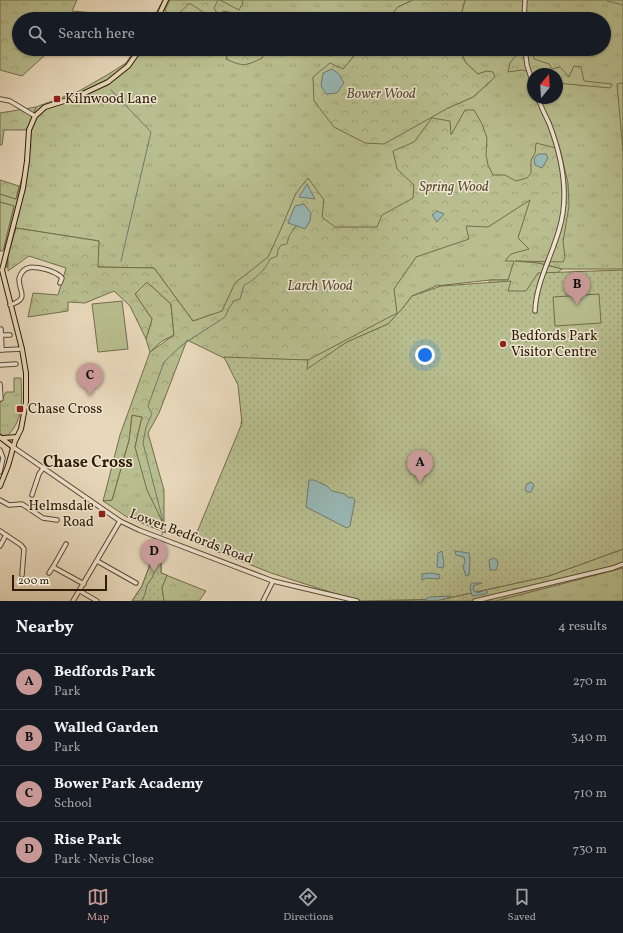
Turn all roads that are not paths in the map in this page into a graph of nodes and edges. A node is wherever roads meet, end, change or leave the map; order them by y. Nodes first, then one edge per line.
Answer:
1 (166, 0) edge
2 (525, 0) edge
3 (160, 12) edge
4 (524, 12) edge
5 (135, 56) edge
6 (526, 56) edge
7 (528, 68) edge
8 (0, 100) edge
9 (540, 104) edge
10 (35, 116) junction
11 (60, 283) dead end
12 (10, 305) junction
13 (535, 311) dead end
14 (1, 329) dead end
15 (10, 334) dead end
16 (2, 335) junction
17 (22, 349) junction
18 (1, 350) edge
19 (16, 364) dead end
20 (0, 365) edge
21 (0, 384) edge
22 (1, 399) edge
23 (1, 437) edge
24 (17, 437) junction
25 (13, 447) junction
26 (0, 450) edge
27 (44, 467) junction
28 (0, 472) edge
29 (0, 486) edge
30 (32, 495) dead end
31 (0, 500) edge
32 (54, 521) dead end
33 (120, 521) junction
34 (0, 531) edge
35 (6, 535) junction
36 (66, 544) dead end
37 (0, 546) edge
38 (97, 561) junction
39 (623, 564) edge
40 (53, 567) junction
41 (49, 573) dead end
42 (22, 575) dead end
43 (273, 581) junction
44 (136, 583) dead end
45 (84, 584) junction
46 (80, 591) junction
47 (74, 601) edge
48 (97, 601) edge
49 (263, 601) edge
50 (357, 601) edge
51 (475, 601) edge

1 - 3 main road
2 - 4 street
5 - 10 main road
6 - 7 street
8 - 10 street
9 - 13 street
10 - 12 main road
11 - 12 street
12 - 17 main road
14 - 16 street
15 - 16 street
16 - 18 street
17 - 18 street
17 - 24 main road
19 - 20 street
21 - 22 street
23 - 24 main road
23 - 25 main road
24 - 25 main road
25 - 27 street, Lower Bedfords Road
25 - 29 main road
26 - 28 street
27 - 30 street
27 - 33 street, Lower Bedfords Road
31 - 32 street
33 - 38 street
33 - 43 street, Lower Bedfords Road
34 - 35 street
35 - 37 street
35 - 42 street
36 - 40 street
38 - 44 street
38 - 45 street
39 - 51 street
40 - 41 street
40 - 45 street
43 - 49 street
43 - 50 street, Lower Bedfords Road
45 - 46 street
46 - 47 street
46 - 48 street

